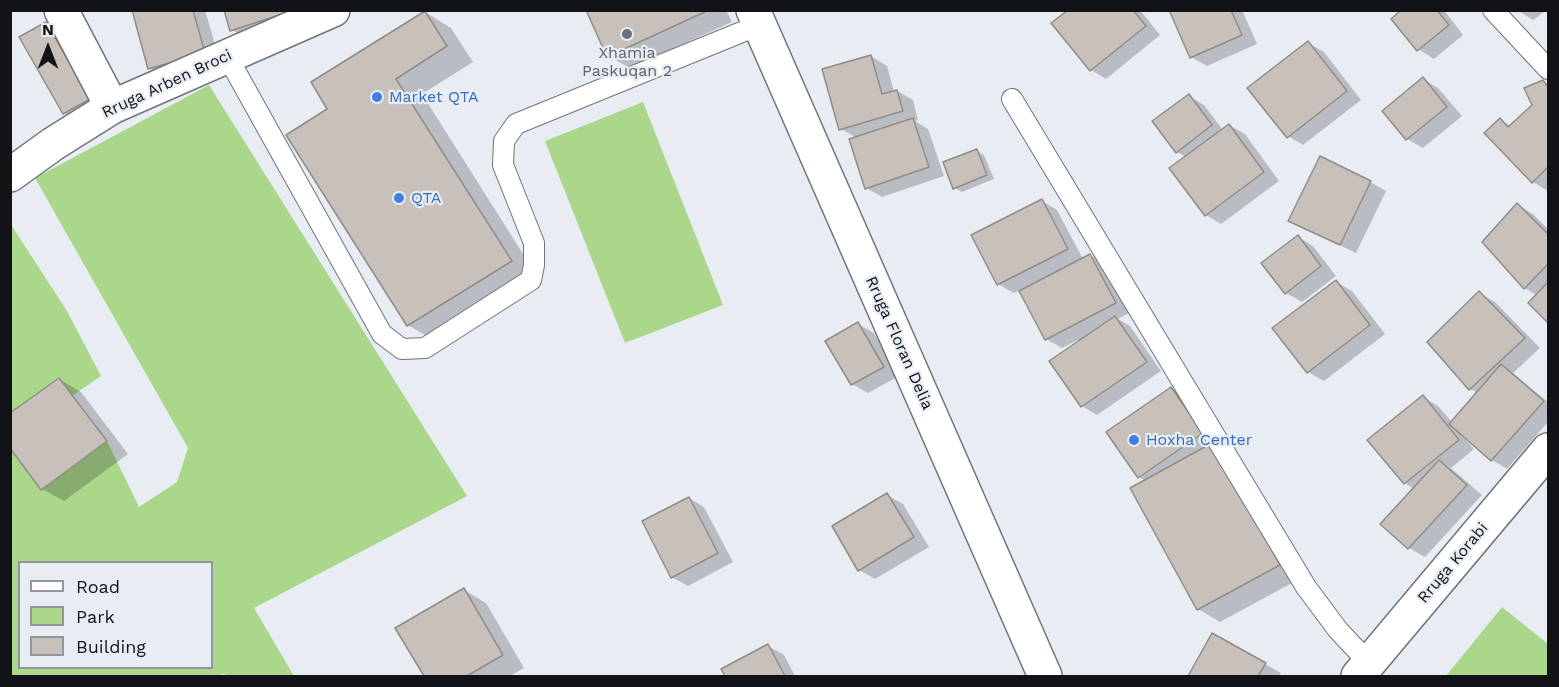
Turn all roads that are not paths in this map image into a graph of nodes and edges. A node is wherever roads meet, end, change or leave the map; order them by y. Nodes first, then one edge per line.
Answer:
1 (61, 10) edge
2 (333, 10) edge
3 (1492, 10) edge
4 (756, 18) edge
5 (227, 56) junction
6 (1548, 69) edge
7 (1012, 99) dead end
8 (112, 106) junction
9 (10, 176) edge
10 (1548, 450) edge
11 (1363, 670) edge
12 (1045, 676) edge

1 - 8 street
2 - 5 street, Rruga Arben Broci
3 - 6 lane
4 - 5 lane
4 - 12 street, Rruga Floran Delia
5 - 8 street, Rruga Arben Broci
7 - 11 lane
8 - 9 street, Rruga Arben Broci
10 - 11 street, Rruga Korabi

